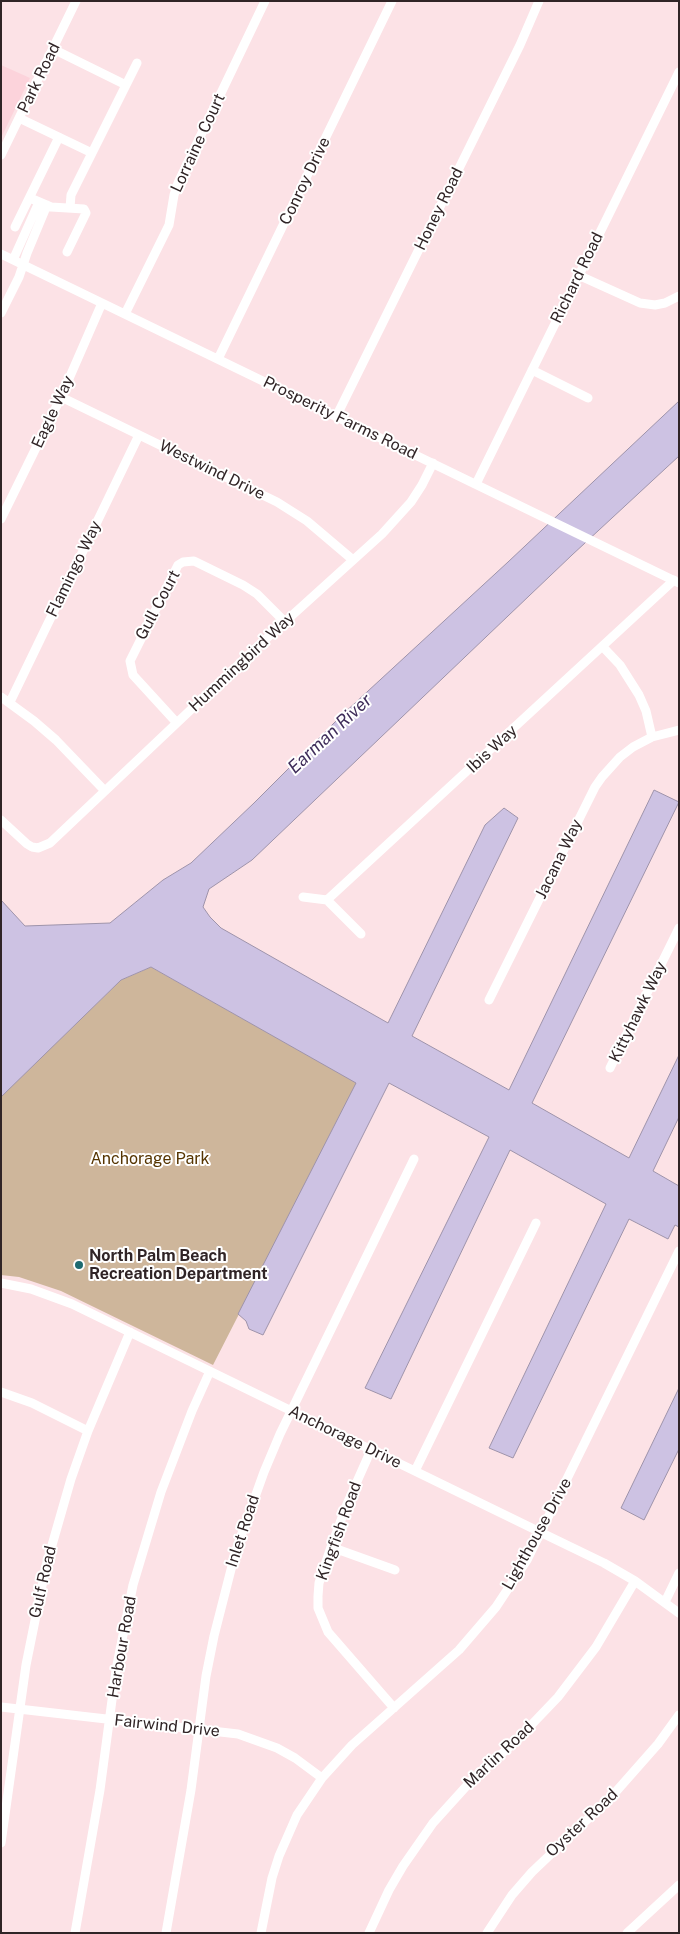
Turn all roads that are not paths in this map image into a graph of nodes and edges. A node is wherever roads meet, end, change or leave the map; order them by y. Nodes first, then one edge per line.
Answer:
1 (76, 1) edge
2 (265, 1) edge
3 (392, 1) edge
4 (539, 1) edge
5 (53, 49) junction
6 (137, 63) dead end
7 (679, 72) edge
8 (126, 85) junction
9 (19, 118) junction
10 (59, 137) junction
11 (92, 153) junction
12 (1, 155) edge
13 (30, 198) junction
14 (43, 204) junction
15 (70, 208) junction
16 (16, 227) dead end
17 (67, 252) dead end
18 (1, 254) edge
19 (13, 260) junction
20 (23, 265) junction
21 (578, 275) junction
22 (679, 296) edge
23 (102, 303) junction
24 (1, 313) edge
25 (126, 314) junction
26 (218, 359) junction
27 (532, 370) junction
28 (61, 397) junction
29 (588, 398) dead end
30 (336, 417) junction
31 (139, 435) junction
32 (433, 463) junction
33 (476, 484) junction
34 (1, 519) edge
35 (353, 560) junction
36 (676, 581) edge
37 (285, 622) junction
38 (603, 647) junction
39 (1, 697) edge
40 (10, 702) junction
41 (176, 722) junction
42 (679, 730) edge
43 (652, 737) junction
44 (105, 791) junction
45 (1, 820) edge
46 (303, 897) dead end
47 (327, 900) junction
48 (679, 928) edge
49 (362, 934) dead end
50 (489, 1000) dead end
51 (610, 1068) dead end
52 (414, 1158) dead end
53 (536, 1223) dead end
54 (679, 1251) edge
55 (1, 1283) edge
56 (130, 1332) junction
57 (210, 1372) junction
58 (1, 1392) edge
59 (291, 1411) junction
60 (88, 1430) junction
61 (371, 1450) junction
62 (415, 1471) junction
63 (542, 1532) junction
64 (331, 1547) junction
65 (395, 1570) dead end
66 (679, 1573) edge
67 (635, 1581) junction
68 (665, 1602) junction
69 (679, 1613) edge
70 (1, 1707) edge
71 (394, 1708) junction
72 (21, 1709) junction
73 (679, 1715) edge
74 (110, 1719) junction
75 (198, 1729) junction
76 (322, 1778) junction
77 (1, 1843) edge
78 (679, 1885) edge
79 (75, 1933) edge
80 (166, 1933) edge
81 (261, 1933) edge
82 (369, 1933) edge
83 (487, 1933) edge
84 (627, 1933) edge

1 - 5 street, Park Road
2 - 25 street, Lorraine Court
3 - 26 street, Conroy Drive
4 - 30 street, Honey Road
5 - 8 street
5 - 9 street, Park Road
6 - 8 street
7 - 21 street, Richard Road
8 - 11 street
9 - 10 street
9 - 12 street, Park Road
10 - 11 street
10 - 13 street
11 - 15 street
13 - 14 street
13 - 16 street
14 - 15 street
14 - 19 street
14 - 20 street
15 - 17 street
18 - 19 street, Prosperity Farms Road
19 - 20 street, Prosperity Farms Road
20 - 23 street, Prosperity Farms Road
20 - 24 street
21 - 22 street
21 - 27 street, Richard Road
23 - 25 street, Prosperity Farms Road
23 - 28 street, Eagle Way
25 - 26 street, Prosperity Farms Road
26 - 30 street, Prosperity Farms Road
27 - 29 street
27 - 33 street, Richard Road
28 - 31 street, Westwind Drive
28 - 34 street, Eagle Way
30 - 32 street, Prosperity Farms Road
31 - 35 street, Westwind Drive
31 - 40 street, Flamingo Way
32 - 33 street, Prosperity Farms Road
32 - 35 street, Hummingbird Way
33 - 36 street, Prosperity Farms Road
35 - 37 street, Hummingbird Way
36 - 38 street, Ibis Way
37 - 41 street, Hummingbird Way
37 - 41 street, Gull Court
38 - 43 street
38 - 47 street, Ibis Way
39 - 40 street
40 - 44 street
41 - 44 street, Hummingbird Way
42 - 43 street
43 - 50 street, Jacana Way
44 - 45 street, Hummingbird Way
46 - 47 street
47 - 49 street
48 - 51 street, Kittyhawk Way
52 - 59 street, Inlet Road
53 - 62 street
54 - 63 street, Lighthouse Drive
55 - 56 street, Anchorage Drive
56 - 57 street, Anchorage Drive
56 - 60 street, Gulf Road
57 - 59 street, Anchorage Drive
57 - 74 street, Harbour Road
58 - 60 street
59 - 61 street, Anchorage Drive
59 - 75 street, Inlet Road
60 - 72 street, Gulf Road
61 - 62 street, Anchorage Drive
61 - 64 street, Kingfish Road
62 - 63 street, Anchorage Drive
63 - 67 street, Anchorage Drive
63 - 71 street, Lighthouse Drive
64 - 65 street
64 - 71 street, Kingfish Road
66 - 68 street
67 - 68 street, Anchorage Drive
67 - 82 street, Marlin Road
68 - 69 street, Anchorage Drive
70 - 72 street, Fairwind Drive
71 - 76 street, Lighthouse Drive
72 - 74 street, Fairwind Drive
72 - 77 street, Gulf Road
73 - 83 street, Oyster Road
74 - 75 street, Fairwind Drive
74 - 79 street, Harbour Road
75 - 76 street, Fairwind Drive
75 - 80 street, Inlet Road
76 - 81 street, Lighthouse Drive
78 - 84 street

